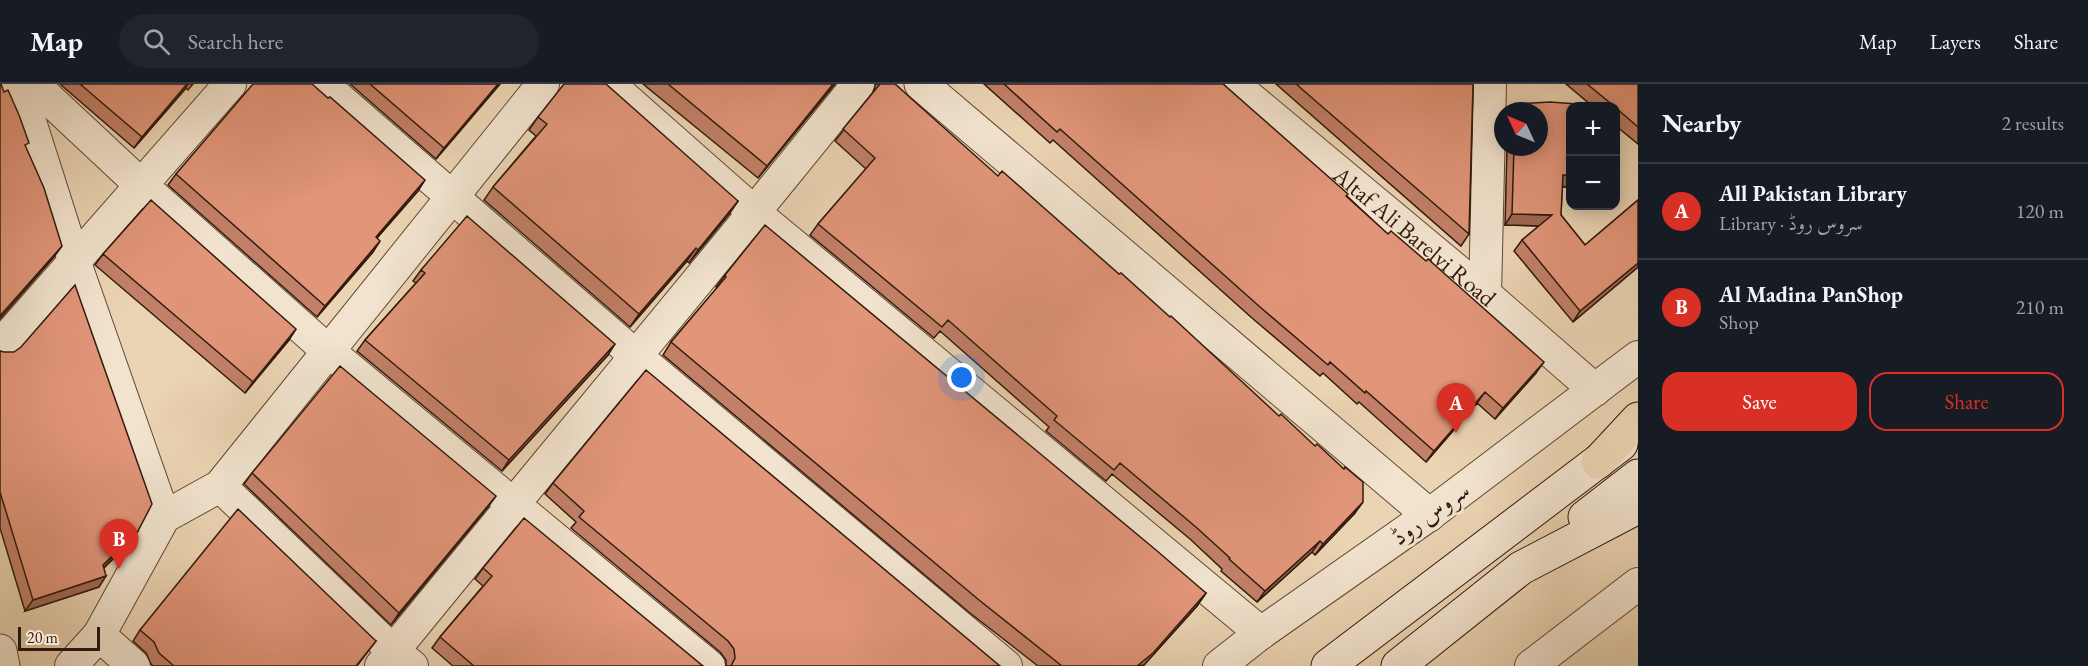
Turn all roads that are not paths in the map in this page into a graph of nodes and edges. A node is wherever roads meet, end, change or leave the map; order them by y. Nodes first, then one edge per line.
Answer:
1 (18, 84) edge
2 (33, 84) edge
3 (230, 84) edge
4 (322, 84) edge
5 (543, 84) edge
6 (609, 84) edge
7 (858, 84) edge
8 (921, 84) edge
9 (1233, 84) edge
10 (1490, 84) edge
11 (141, 185) junction
12 (452, 197) junction
13 (755, 213) junction
14 (75, 263) junction
15 (1485, 294) junction
16 (0, 346) edge
17 (327, 350) junction
18 (636, 356) junction
19 (1638, 357) edge
20 (1596, 390) junction
21 (1638, 419) edge
22 (1638, 431) edge
23 (1598, 462) junction
24 (1638, 476) edge
25 (220, 486) junction
26 (512, 504) junction
27 (1638, 507) edge
28 (1429, 515) junction
29 (164, 518) junction
30 (1521, 568) junction
31 (1638, 584) edge
32 (1262, 633) junction
33 (99, 635) junction
34 (0, 651) edge
35 (396, 661) edge
36 (3, 666) edge
37 (71, 666) edge
38 (134, 666) edge
39 (709, 666) edge
40 (1006, 666) edge
41 (1219, 666) edge
42 (1328, 666) edge
43 (1398, 666) edge
44 (1531, 666) edge

1 - 14 street
2 - 11 street
3 - 11 street
4 - 12 street
5 - 12 street
6 - 13 street
7 - 13 street
8 - 28 main road
9 - 15 street, Altaf Ali Barelvi Road
10 - 15 street
11 - 14 street
11 - 17 street
12 - 17 street
12 - 18 street
13 - 18 street
13 - 32 street
14 - 16 street
14 - 29 street
15 - 20 street, Altaf Ali Barelvi Road
17 - 25 street
17 - 26 street
18 - 26 street
18 - 40 street
19 - 20 street, سروس روڈ
20 - 28 street, سروس روڈ
21 - 23 main road
22 - 23 main road
23 - 42 main road
24 - 30 main road
25 - 29 street
25 - 35 street
26 - 35 street
26 - 39 street
27 - 30 main road
28 - 32 street, سروس روڈ
29 - 33 street
30 - 43 main road
31 - 44 street
32 - 41 street, سروس روڈ
33 - 37 street
33 - 38 street
34 - 36 main road

